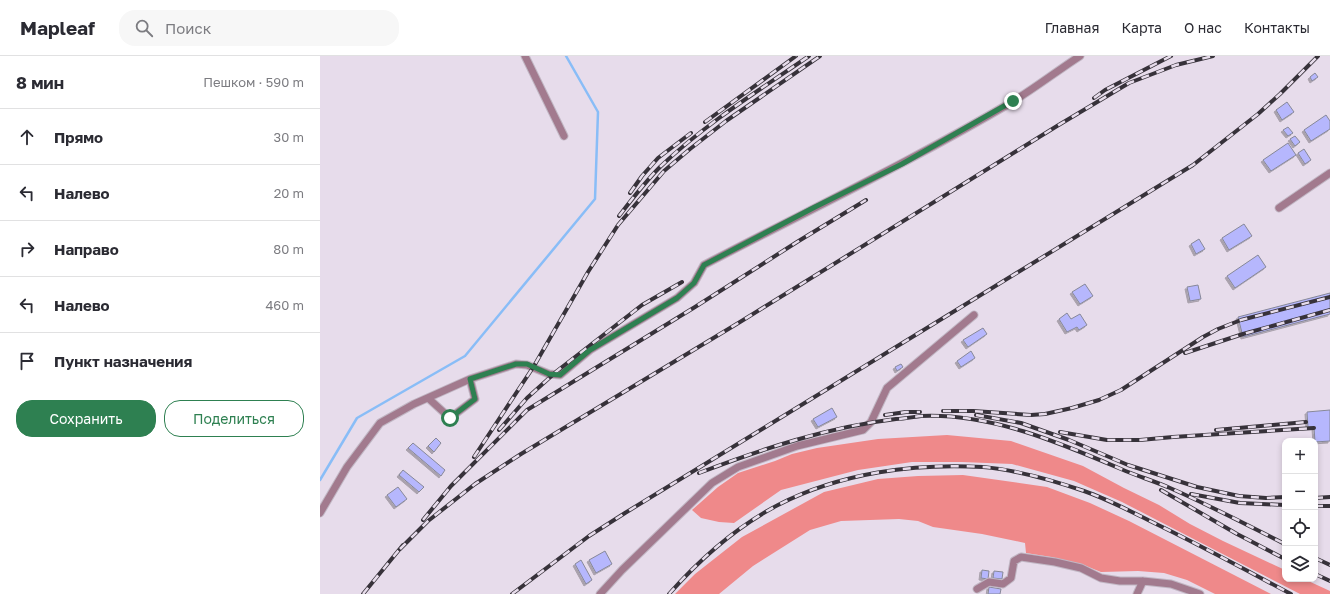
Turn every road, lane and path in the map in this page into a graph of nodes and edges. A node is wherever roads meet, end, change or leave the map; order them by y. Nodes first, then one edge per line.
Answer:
1 (525, 56) edge
2 (1080, 56) edge
3 (564, 136) dead end
4 (1330, 173) edge
5 (1279, 208) dead end
6 (974, 315) dead end
7 (470, 379) junction
8 (428, 398) junction
9 (320, 513) edge
10 (1143, 581) junction
11 (977, 589) dead end
12 (1184, 591) edge
13 (600, 594) edge
14 (1137, 594) edge
15 (1200, 594) edge

1 - 3 street
2 - 7 street
4 - 5 street
6 - 13 street
7 - 8 street
7 - 8 street
8 - 9 street
10 - 11 street
10 - 12 street
10 - 14 street
12 - 15 street

